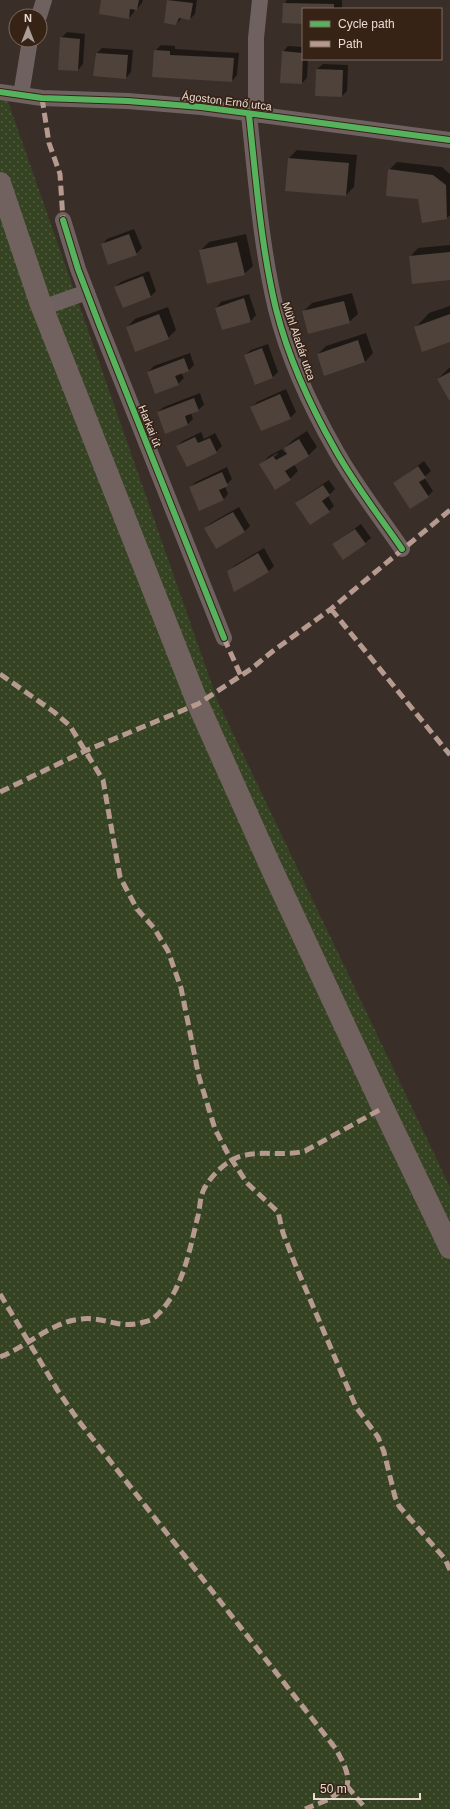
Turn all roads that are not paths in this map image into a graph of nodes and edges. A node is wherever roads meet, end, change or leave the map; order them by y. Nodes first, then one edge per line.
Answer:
1 (260, 0) edge
2 (29, 48) edge
3 (0, 92) edge
4 (21, 95) junction
5 (253, 115) junction
6 (450, 140) edge
7 (0, 183) edge
8 (63, 220) dead end
9 (87, 292) junction
10 (42, 308) junction
11 (402, 549) dead end
12 (224, 638) dead end
13 (450, 1248) edge

1 - 5 street, Mühl Aladár utca
2 - 4 street
3 - 4 street, Ágoston Ernő utca
4 - 5 street, Ágoston Ernő utca
5 - 6 street, Ágoston Ernő utca
5 - 11 street, Mühl Aladár utca
7 - 10 main road
8 - 9 street, Harkai út
9 - 10 street
9 - 12 street, Harkai út
10 - 13 main road

